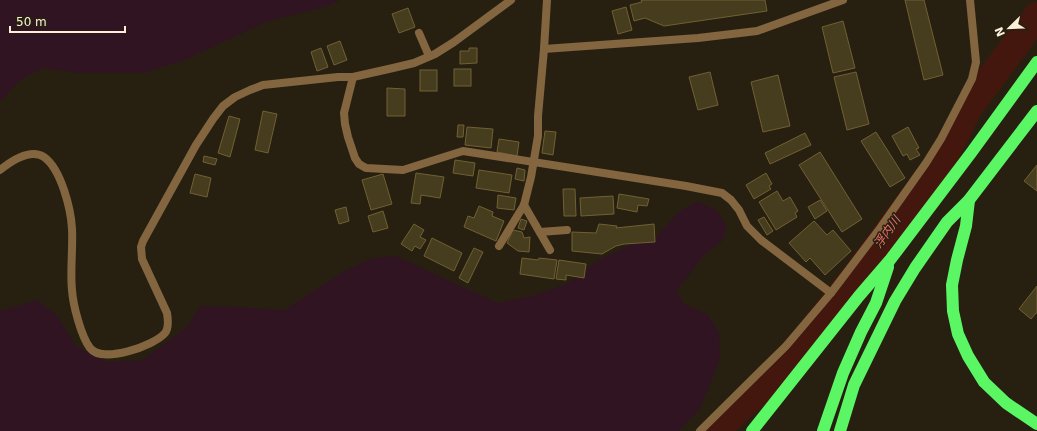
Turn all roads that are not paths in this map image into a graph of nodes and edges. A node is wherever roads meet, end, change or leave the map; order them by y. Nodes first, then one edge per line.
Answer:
1 (511, 0) edge
2 (547, 0) edge
3 (843, 0) edge
4 (970, 0) edge
5 (419, 33) dead end
6 (544, 49) junction
7 (429, 56) junction
8 (1037, 62) edge
9 (353, 77) junction
10 (1037, 111) edge
11 (534, 162) junction
12 (0, 170) edge
13 (969, 200) junction
14 (524, 205) junction
15 (567, 230) dead end
16 (540, 232) junction
17 (499, 246) dead end
18 (550, 250) dead end
19 (890, 260) junction
20 (832, 293) junction
21 (1037, 424) edge
22 (700, 431) edge
23 (752, 431) edge
24 (823, 431) edge
25 (840, 431) edge

1 - 7 street
2 - 6 street
3 - 6 street
4 - 20 street
5 - 7 street
6 - 11 street
7 - 9 street
8 - 19 highway
9 - 11 street
9 - 12 street
10 - 13 highway
11 - 14 street
11 - 20 street
13 - 21 highway
13 - 25 highway
14 - 16 street
14 - 17 street
15 - 16 street
16 - 18 street
19 - 23 highway
19 - 24 highway
20 - 22 street

